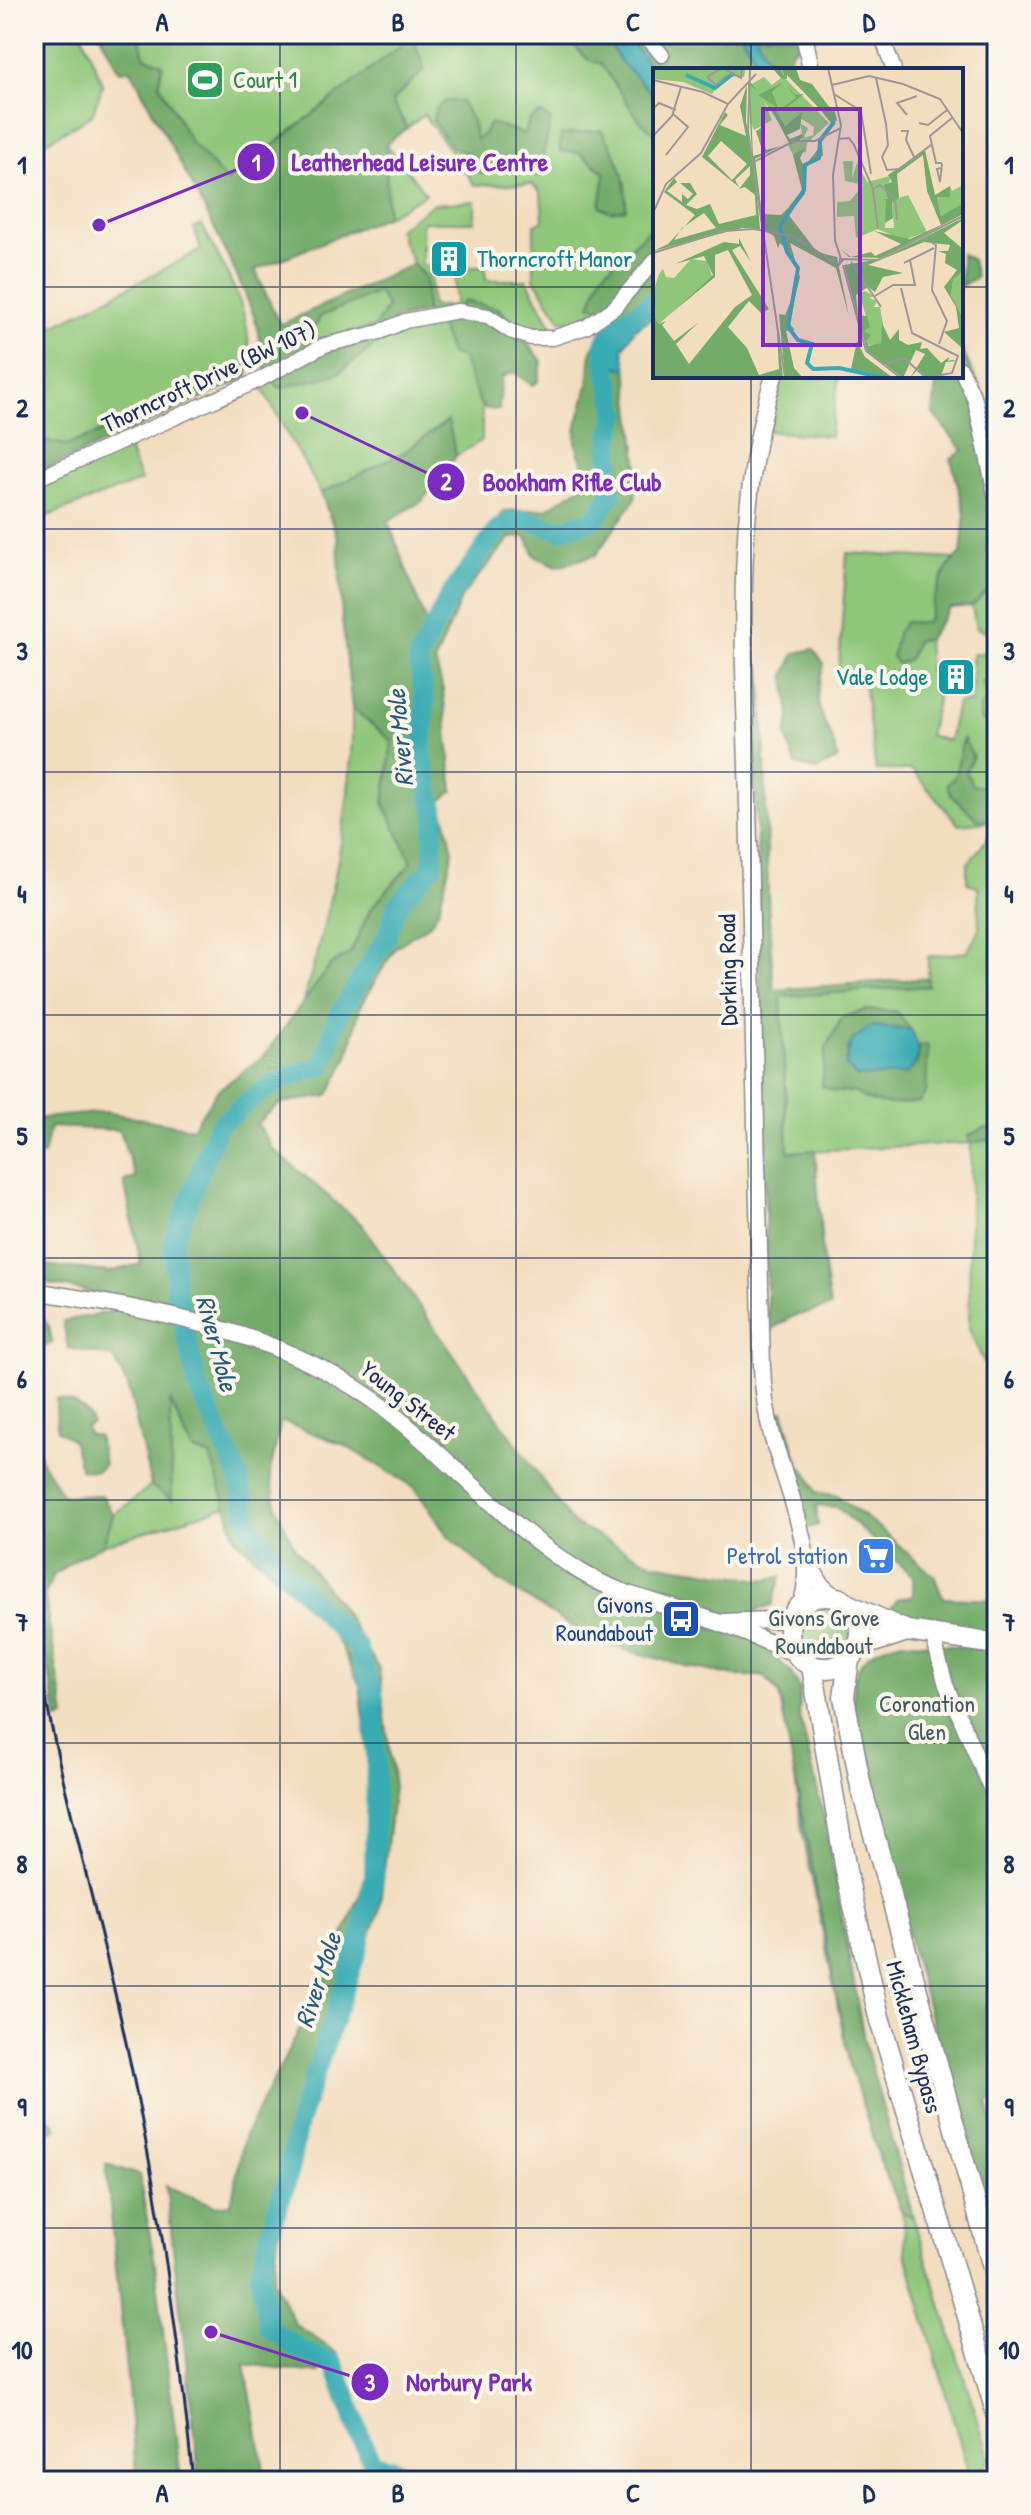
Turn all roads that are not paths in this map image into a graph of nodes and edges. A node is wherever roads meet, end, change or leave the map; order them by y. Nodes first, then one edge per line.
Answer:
1 (804, 34) edge
2 (881, 34) edge
3 (648, 38) dead end
4 (662, 55) dead end
5 (811, 68) edge
6 (893, 68) edge
7 (653, 262) edge
8 (963, 373) edge
9 (774, 378) edge
10 (34, 480) edge
11 (997, 503) edge
12 (34, 1291) edge
13 (807, 1560) junction
14 (842, 1602) junction
15 (796, 1612) junction
16 (718, 1622) junction
17 (907, 1631) junction
18 (933, 1637) junction
19 (997, 1644) edge
20 (853, 1653) junction
21 (804, 1659) junction
22 (997, 1804) edge
23 (997, 2282) edge
24 (997, 2415) edge

1 - 5 main road
2 - 6 street
3 - 4 street
7 - 10 street, Thorncroft Drive (BW 107)
8 - 11 street
9 - 13 main road, Dorking Road
12 - 16 main road, Young Street
13 - 14 main road, Dorking Road
13 - 15 main road, Dorking Road
14 - 15 highway
14 - 17 highway
14 - 20 highway
15 - 16 main road, Young Street
15 - 21 highway
16 - 21 main road, Young Street
17 - 18 highway
17 - 20 highway
18 - 19 highway
18 - 22 street
20 - 21 highway
20 - 23 highway, Mickleham Bypass
21 - 24 highway, Mickleham Bypass

